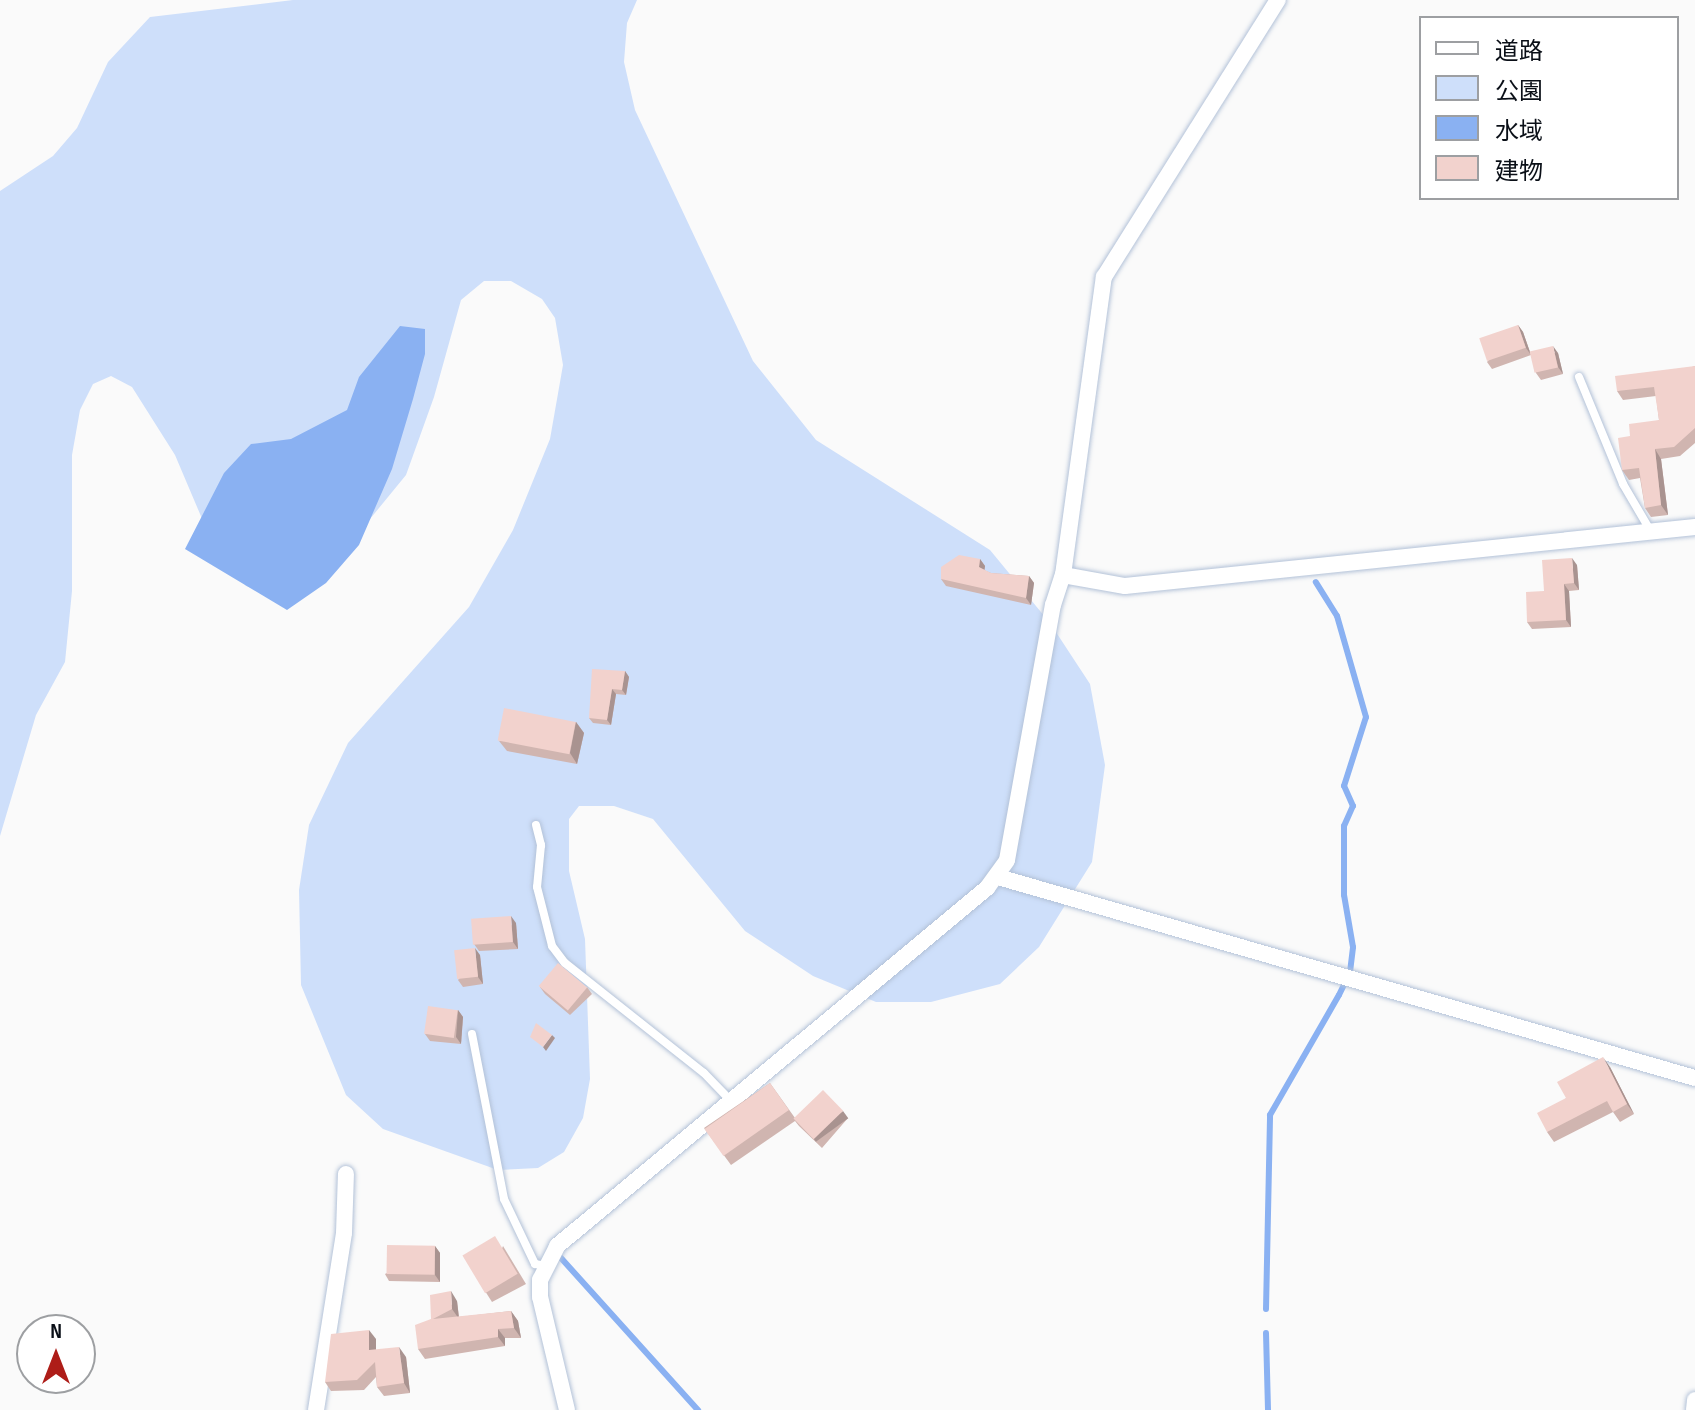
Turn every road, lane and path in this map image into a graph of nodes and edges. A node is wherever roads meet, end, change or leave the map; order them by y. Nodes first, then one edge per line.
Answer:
1 (1278, 0) edge
2 (1579, 377) dead end
3 (1695, 527) edge
4 (1650, 530) junction
5 (1063, 575) junction
6 (536, 825) dead end
7 (998, 877) junction
8 (472, 1034) dead end
9 (1695, 1078) edge
10 (730, 1100) junction
11 (346, 1174) dead end
12 (546, 1266) junction
13 (1695, 1400) edge
14 (316, 1410) edge
15 (567, 1410) edge
16 (1694, 1410) edge

1 - 5 street
2 - 4 lane
3 - 4 street
4 - 5 street
5 - 7 street
6 - 10 lane
7 - 9 street
7 - 10 street
8 - 12 lane
10 - 12 street
11 - 14 street
12 - 15 street
13 - 16 street

